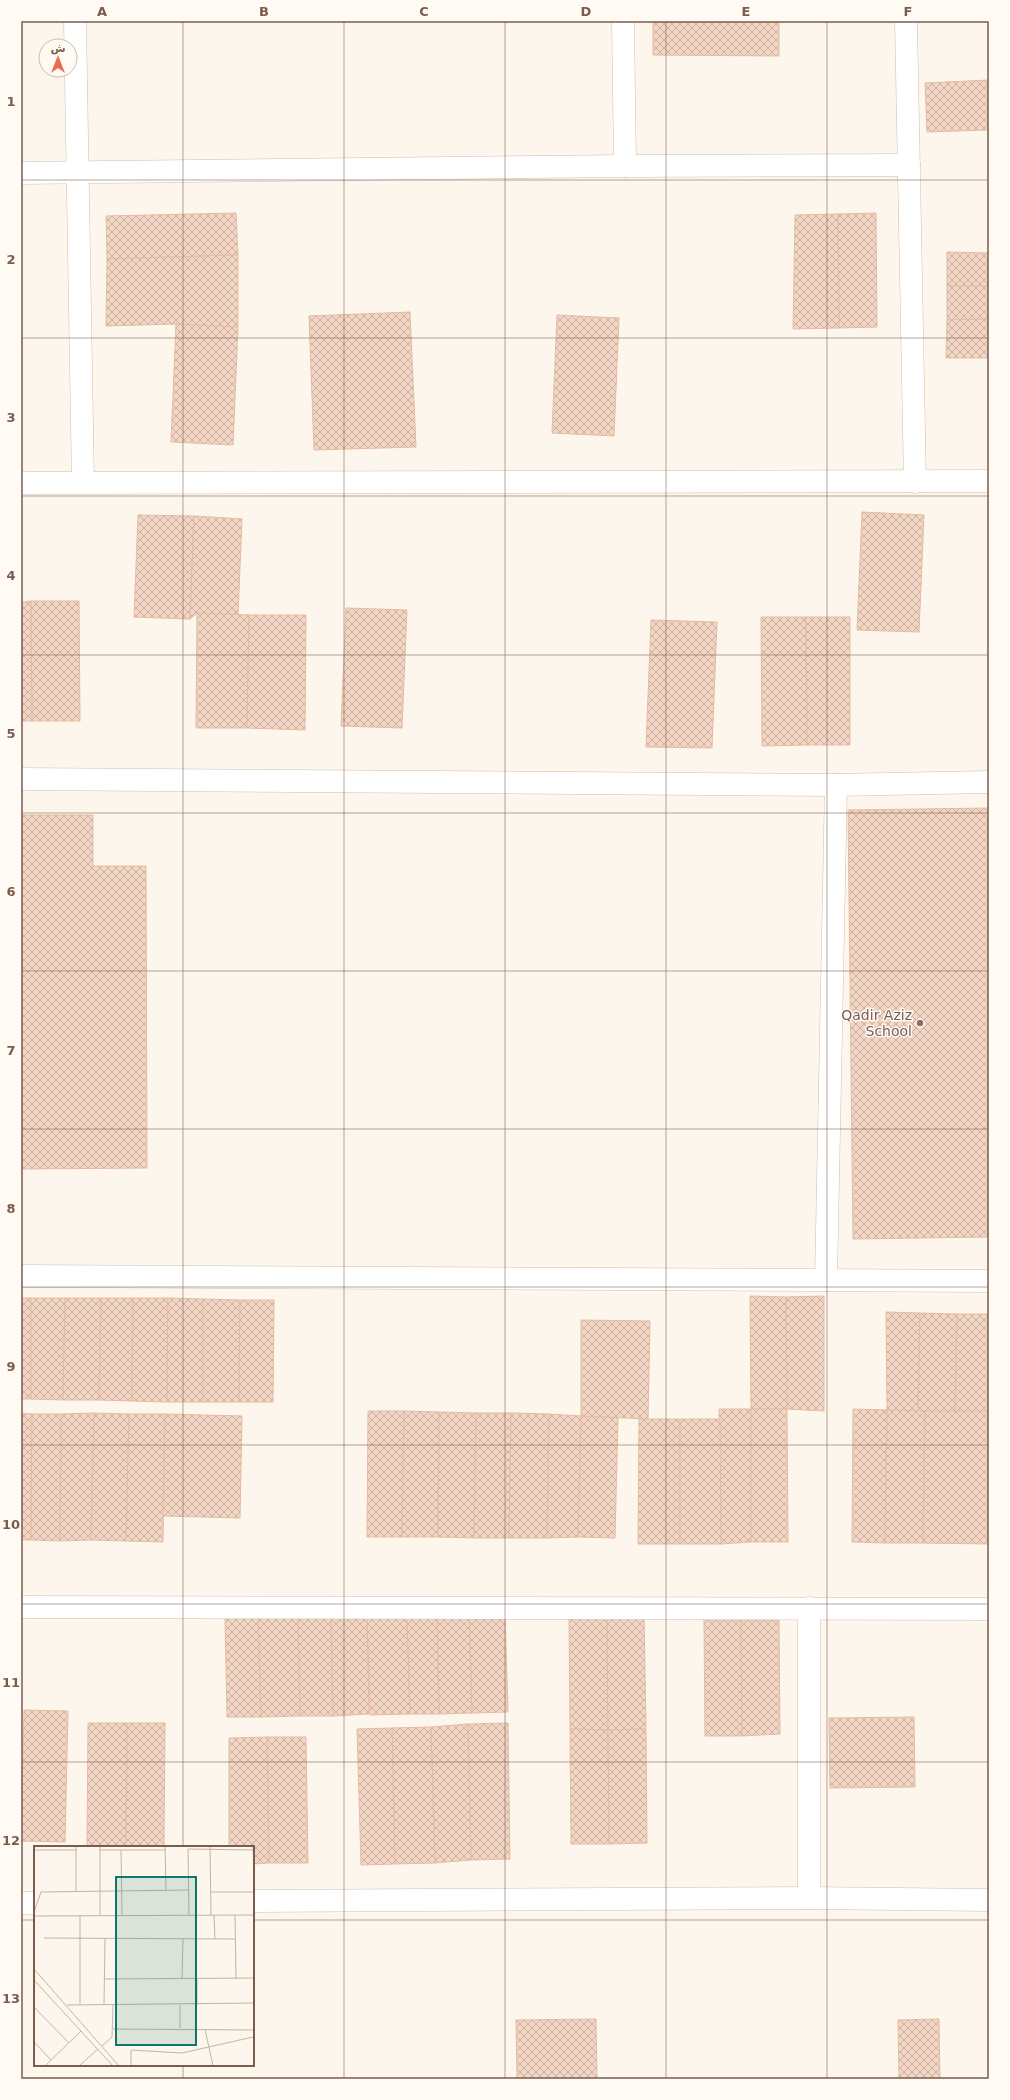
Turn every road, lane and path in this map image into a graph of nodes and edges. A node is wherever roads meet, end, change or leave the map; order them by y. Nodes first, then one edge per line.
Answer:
1 (75, 21) edge
2 (623, 21) edge
3 (906, 21) edge
4 (909, 165) junction
5 (625, 166) junction
6 (77, 172) junction
7 (21, 173) edge
8 (989, 481) edge
9 (915, 482) junction
10 (21, 483) edge
11 (83, 483) junction
12 (21, 779) edge
13 (989, 782) edge
14 (836, 784) junction
15 (21, 1276) edge
16 (826, 1280) junction
17 (989, 1281) edge
18 (21, 1607) edge
19 (810, 1608) junction
20 (989, 1608) edge
21 (810, 1898) junction
22 (989, 1900) edge
23 (254, 1901) edge
24 (21, 1903) edge
25 (34, 1903) edge

1 - 6 street
2 - 5 street
3 - 4 street
4 - 5 street
4 - 9 street
5 - 6 street
6 - 7 street
6 - 11 street
8 - 9 street
9 - 11 street
10 - 11 street
12 - 14 street
13 - 14 street
14 - 16 street
15 - 16 street
16 - 17 street
18 - 19 street
19 - 20 street
19 - 21 street
21 - 22 street
21 - 23 street
24 - 25 street

